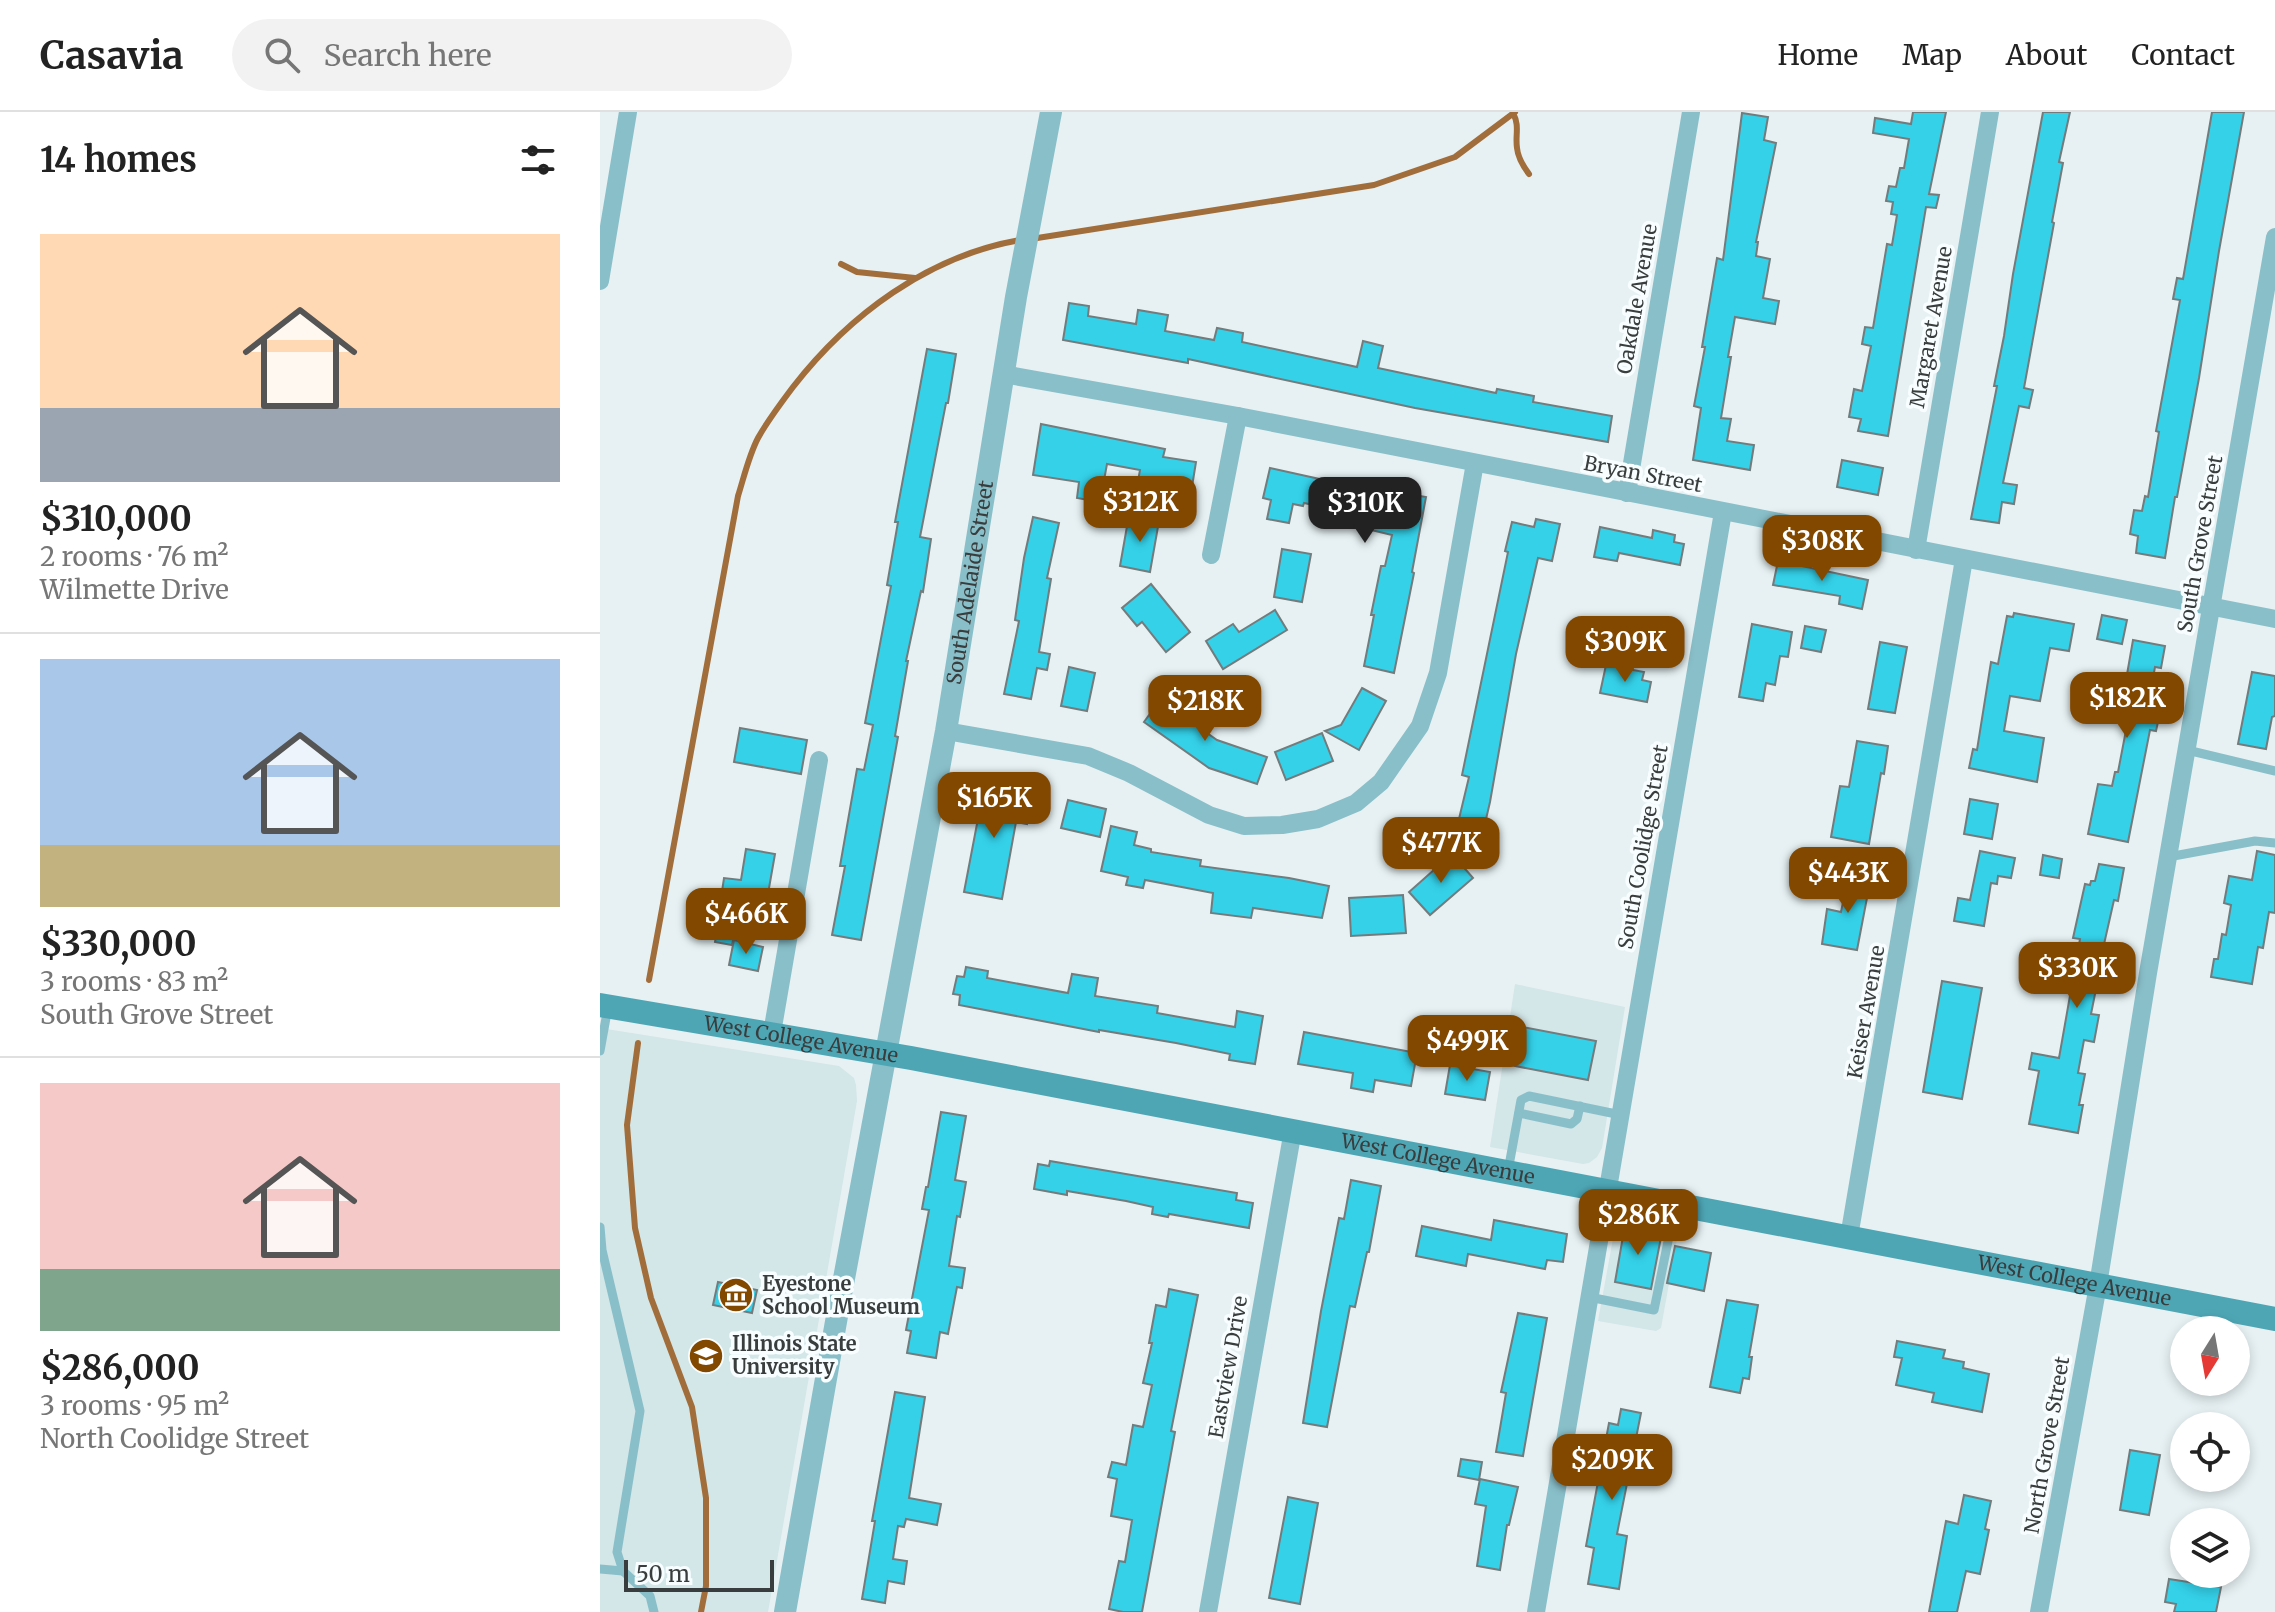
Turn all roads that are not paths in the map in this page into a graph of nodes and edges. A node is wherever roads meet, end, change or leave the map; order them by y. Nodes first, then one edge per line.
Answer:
1 (628, 112) edge
2 (1051, 112) edge
3 (1691, 112) edge
4 (1990, 112) edge
5 (2275, 237) edge
6 (600, 281) edge
7 (2266, 347) edge
8 (1003, 374) junction
9 (1238, 416) junction
10 (1475, 463) junction
11 (1627, 493) junction
12 (1723, 512) junction
13 (1916, 550) junction
14 (1211, 555) dead end
15 (1964, 559) junction
16 (2212, 607) junction
17 (2275, 619) edge
18 (946, 731) junction
19 (2187, 750) junction
20 (819, 760) dead end
21 (2275, 771) edge
22 (2275, 843) edge
23 (2168, 857) junction
24 (604, 1006) edge
25 (772, 1033) junction
26 (600, 1051) edge
27 (887, 1053) junction
28 (1580, 1106) junction
29 (1519, 1113) junction
30 (1621, 1115) junction
31 (1293, 1130) junction
32 (1508, 1171) junction
33 (1609, 1190) junction
34 (1676, 1203) junction
35 (600, 1227) edge
36 (1849, 1237) junction
37 (2098, 1285) junction
38 (1589, 1297) junction
39 (2275, 1319) edge
40 (600, 1569) edge
41 (623, 1571) junction
42 (654, 1612) edge
43 (785, 1612) edge
44 (1208, 1612) edge
45 (1536, 1612) edge
46 (2039, 1612) edge

1 - 6 street
2 - 8 street, South Adelaide Street
3 - 11 street, Oakdale Avenue
4 - 13 street, Margaret Avenue
5 - 7 street, South Grove Street
7 - 16 street, South Grove Street
8 - 9 street, Bryan Street
8 - 18 street, South Adelaide Street
9 - 10 street, Bryan Street
9 - 14 street
10 - 11 street, Bryan Street
10 - 18 street
11 - 12 street, Bryan Street
12 - 13 street, Bryan Street
12 - 30 street, South Coolidge Street
13 - 15 street, Bryan Street
15 - 16 street, Bryan Street
15 - 36 street, Keiser Avenue
16 - 17 street, Bryan Street
16 - 19 street, South Grove Street
18 - 27 street, South Adelaide Street
19 - 21 lane
19 - 23 street, South Grove Street
20 - 25 street
22 - 23 lane
23 - 37 street, South Grove Street
24 - 25 main road, West College Avenue
24 - 26 lane
25 - 27 main road, West College Avenue
27 - 31 main road, West College Avenue
27 - 43 street, South Adelaide Street
28 - 29 lane
28 - 29 lane
28 - 30 lane
29 - 32 lane
30 - 33 street, South Coolidge Street
31 - 32 main road, West College Avenue
31 - 44 street, Eastview Drive
32 - 33 main road, West College Avenue
33 - 34 main road, West College Avenue
33 - 38 street, South Coolidge Street
34 - 36 main road, West College Avenue
34 - 38 lane
35 - 41 lane
36 - 37 main road, West College Avenue
37 - 39 main road, West College Avenue
37 - 46 street, North Grove Street
38 - 45 street, South Coolidge Street
40 - 41 lane
41 - 42 lane

